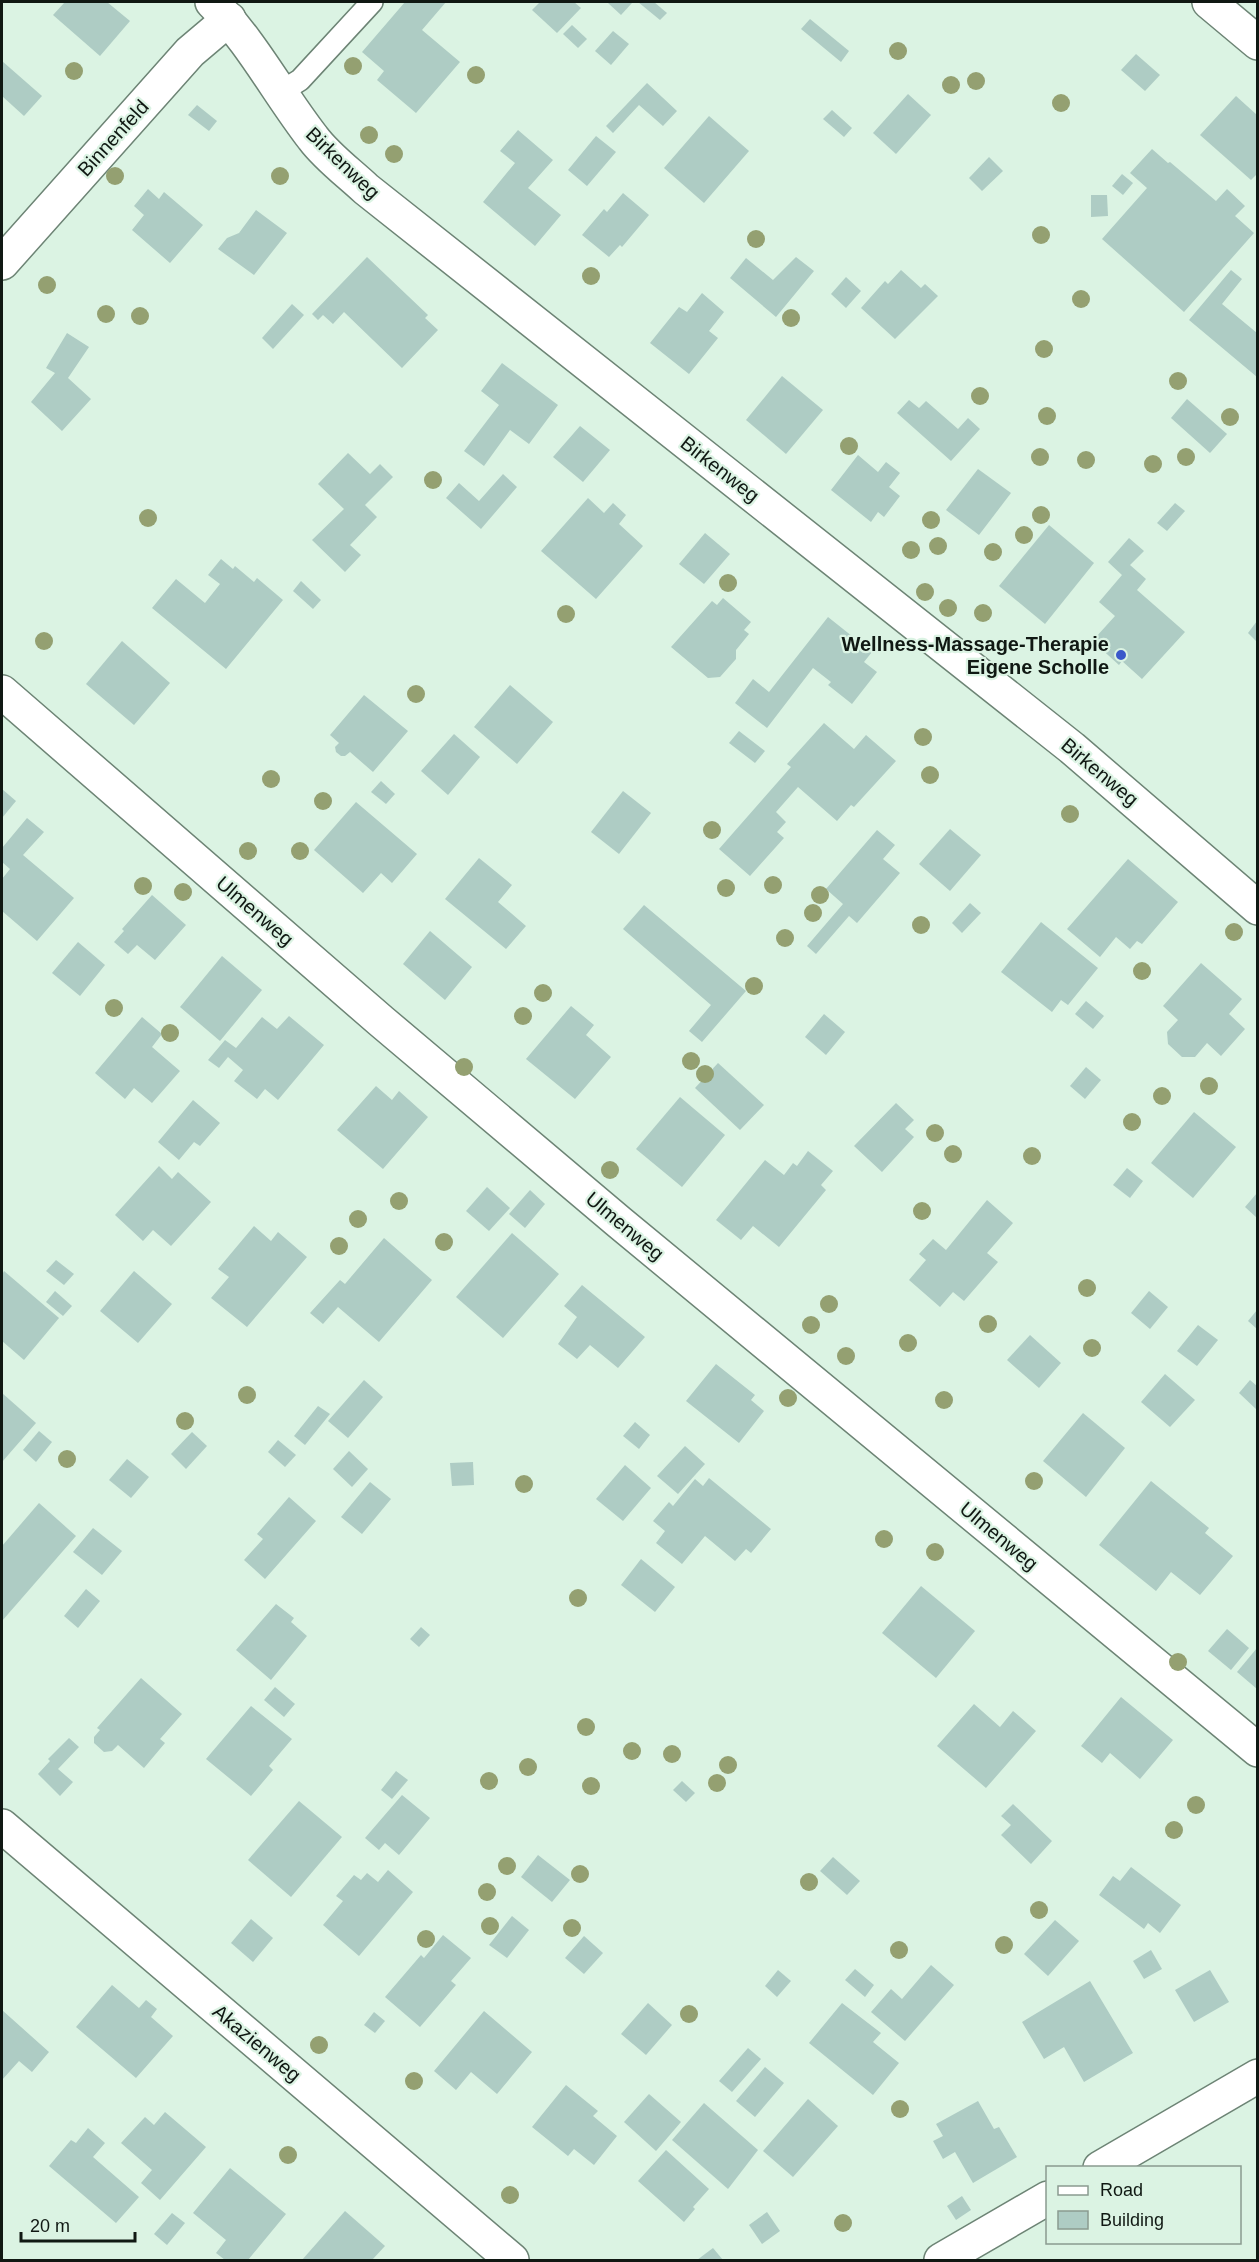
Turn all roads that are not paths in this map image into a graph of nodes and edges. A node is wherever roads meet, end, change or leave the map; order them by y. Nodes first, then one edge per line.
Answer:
1 (372, 2) edge
2 (1209, 2) edge
3 (221, 10) edge
4 (1257, 43) edge
5 (279, 93) junction
6 (2, 263) edge
7 (2, 692) edge
8 (1257, 908) edge
9 (1257, 1750) edge
10 (2, 1826) edge
11 (1257, 2076) edge
12 (1103, 2166) edge
13 (1046, 2199) edge
14 (512, 2260) edge
15 (941, 2260) edge

1 - 5 lane
2 - 4 street
3 - 5 street, Birkenweg
3 - 6 street, Binnenfeld
5 - 8 street, Birkenweg
7 - 9 street, Ulmenweg
10 - 14 street, Akazienweg
11 - 12 street
13 - 15 street

